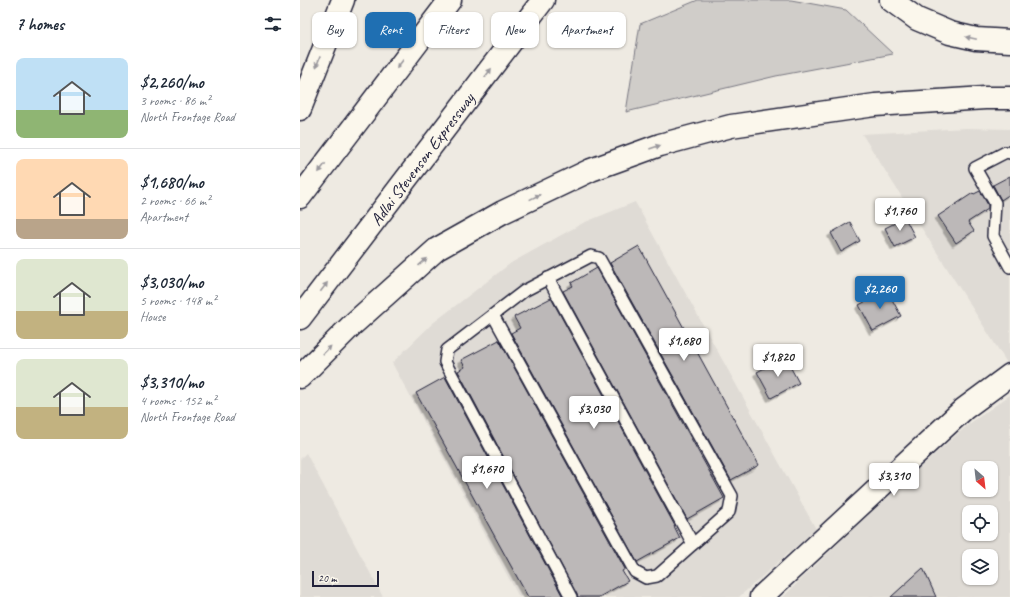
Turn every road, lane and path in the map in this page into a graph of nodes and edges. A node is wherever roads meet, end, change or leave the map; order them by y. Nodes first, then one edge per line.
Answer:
1 (343, 0) edge
2 (450, 0) edge
3 (543, 0) edge
4 (891, 0) edge
5 (1010, 42) edge
6 (1010, 98) edge
7 (300, 109) edge
8 (1010, 153) edge
9 (300, 197) edge
10 (1010, 267) edge
11 (548, 278) junction
12 (493, 315) junction
13 (300, 318) edge
14 (1010, 375) edge
15 (300, 377) edge
16 (693, 544) junction
17 (571, 597) edge
18 (761, 597) edge

1 -> 7 main road
2 -> 9 main road
13 -> 3 main road, Adlai Stevenson Expressway
5 -> 4 main road
15 -> 6 main road
8 - 10 lane
11 - 12 lane
11 - 16 lane
11 - 16 lane
12 - 16 lane
12 - 17 lane
14 - 18 main road

